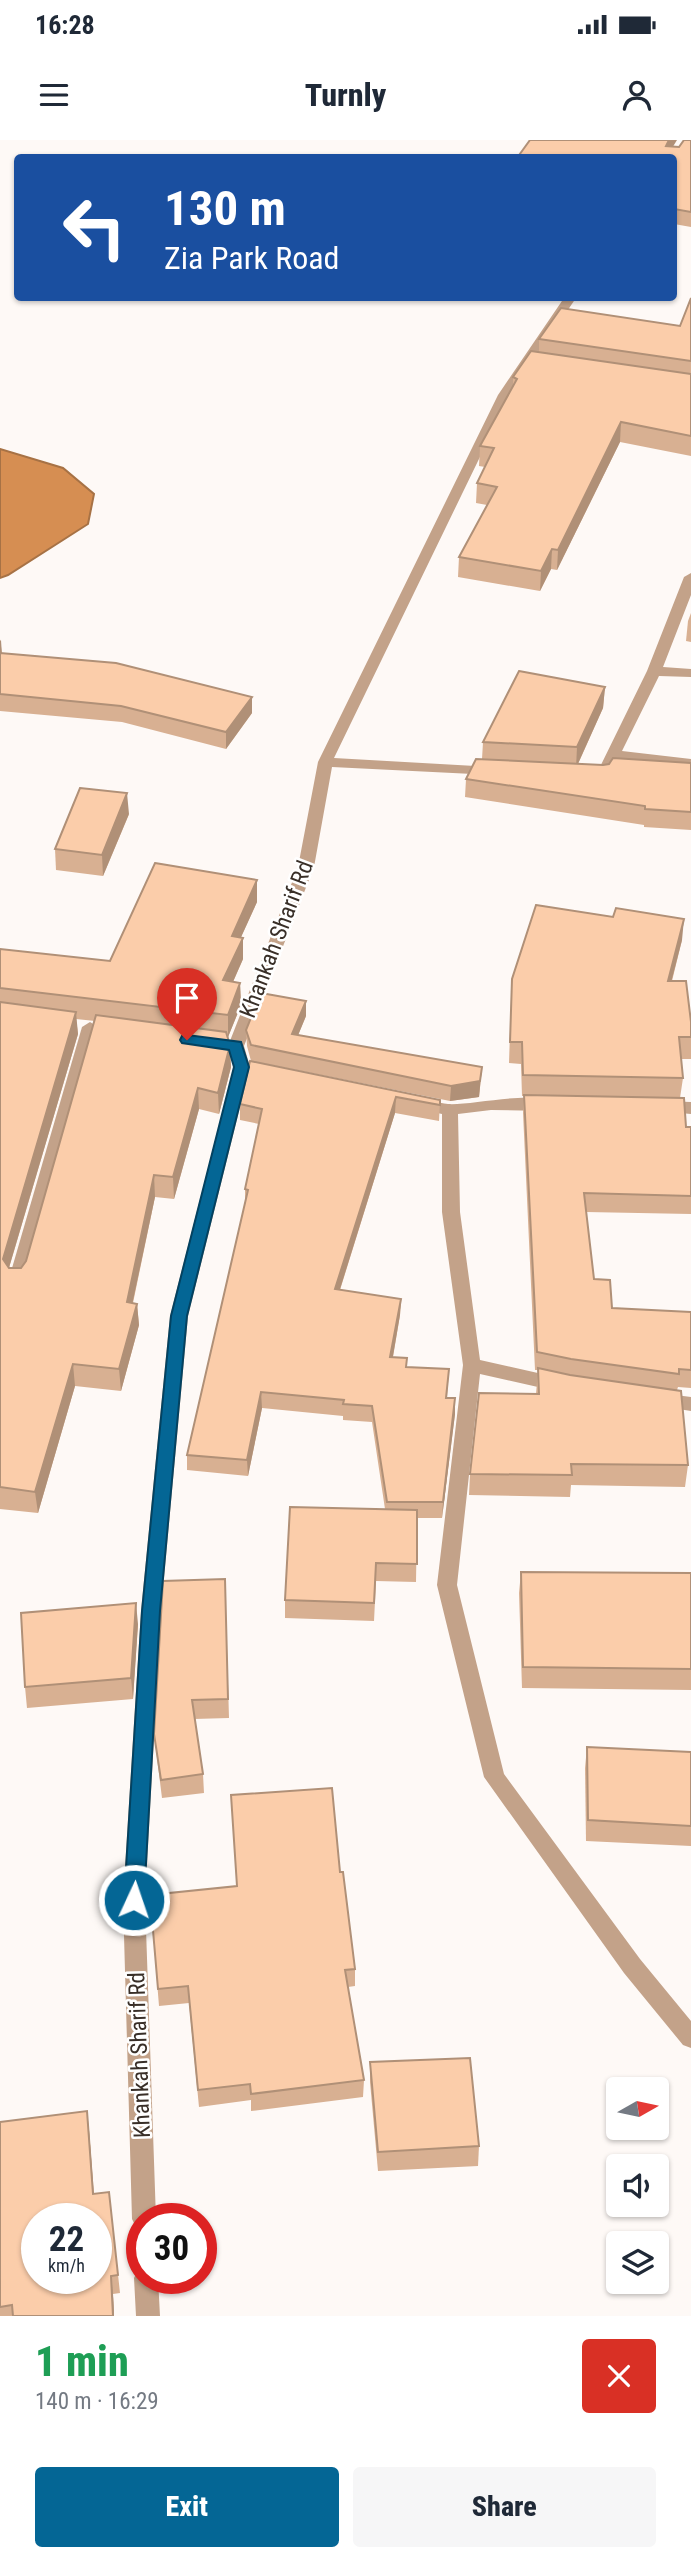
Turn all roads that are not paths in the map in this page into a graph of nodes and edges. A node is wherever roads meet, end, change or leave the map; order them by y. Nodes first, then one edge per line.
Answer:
1 (568, 301) edge
2 (691, 577) edge
3 (654, 671) junction
4 (691, 673) edge
5 (614, 754) junction
6 (325, 762) junction
7 (691, 763) edge
8 (505, 772) edge
9 (575, 776) edge
10 (90, 1027) edge
11 (398, 1099) edge
12 (558, 1105) edge
13 (651, 1107) edge
14 (691, 1108) edge
15 (450, 1110) junction
16 (17, 1282) edge
17 (472, 1366) junction
18 (582, 1389) edge
19 (637, 1396) edge
20 (691, 1404) edge
21 (691, 2038) edge
22 (143, 2203) edge
23 (147, 2294) edge
24 (148, 2316) edge

1 - 6 street, Khankah Sharif Rd
2 - 3 street
3 - 4 street
3 - 5 street
5 - 7 street
5 - 9 street
6 - 8 street
6 - 22 street, Khankah Sharif Rd
10 - 16 street
11 - 15 street
12 - 15 street
13 - 14 street
15 - 17 street
17 - 18 street
17 - 21 street
19 - 20 street
23 - 24 street

